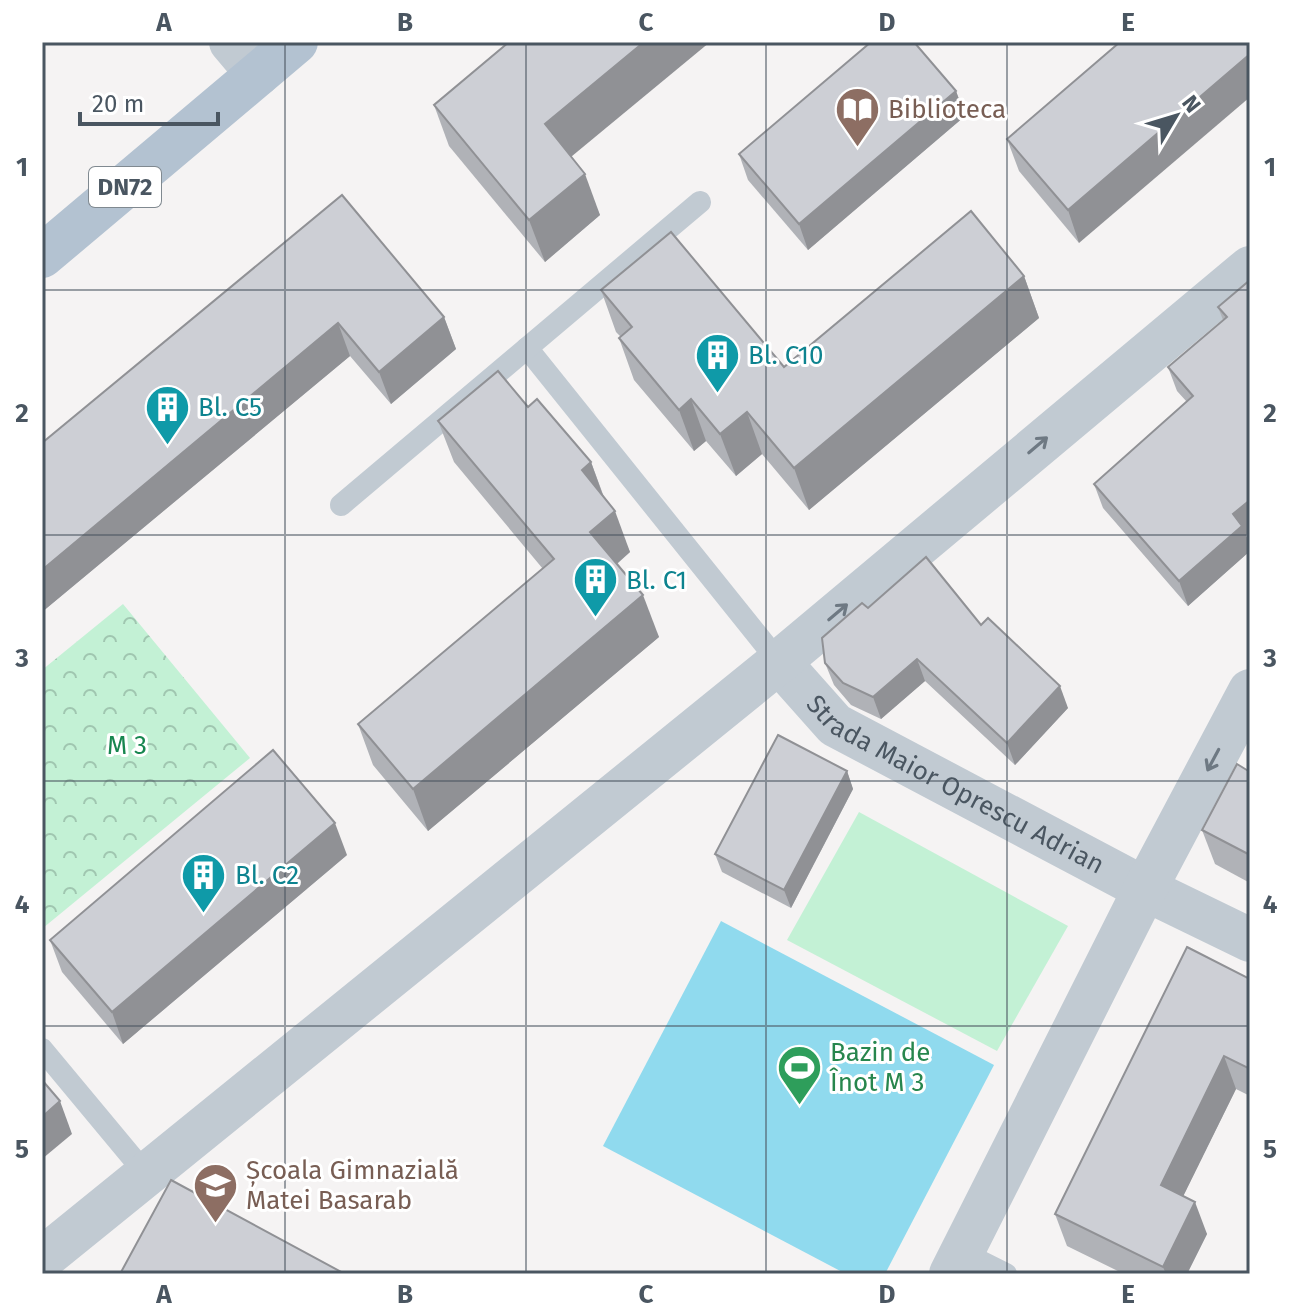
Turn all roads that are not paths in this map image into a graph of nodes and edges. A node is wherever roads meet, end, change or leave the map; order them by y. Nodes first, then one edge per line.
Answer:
1 (296, 42) edge
2 (244, 58) edge
3 (700, 202) dead end
4 (42, 256) edge
5 (1250, 268) edge
6 (527, 348) junction
7 (341, 505) dead end
8 (779, 662) junction
9 (1250, 691) edge
10 (1145, 889) junction
11 (1250, 940) edge
12 (42, 1049) edge
13 (146, 1174) junction
14 (42, 1259) edge
15 (956, 1263) edge
16 (1006, 1274) edge

1 - 2 main road, DN72
2 - 4 main road, DN72
3 - 6 lane
8 -> 5 street
6 - 7 lane
6 - 8 lane
8 - 10 street, Strada Maior Oprescu Adrian
8 - 13 street
9 -> 10 street
10 - 11 street, Strada Maior Oprescu Adrian
10 - 15 street
12 - 13 lane
13 - 14 street
15 - 16 lane

